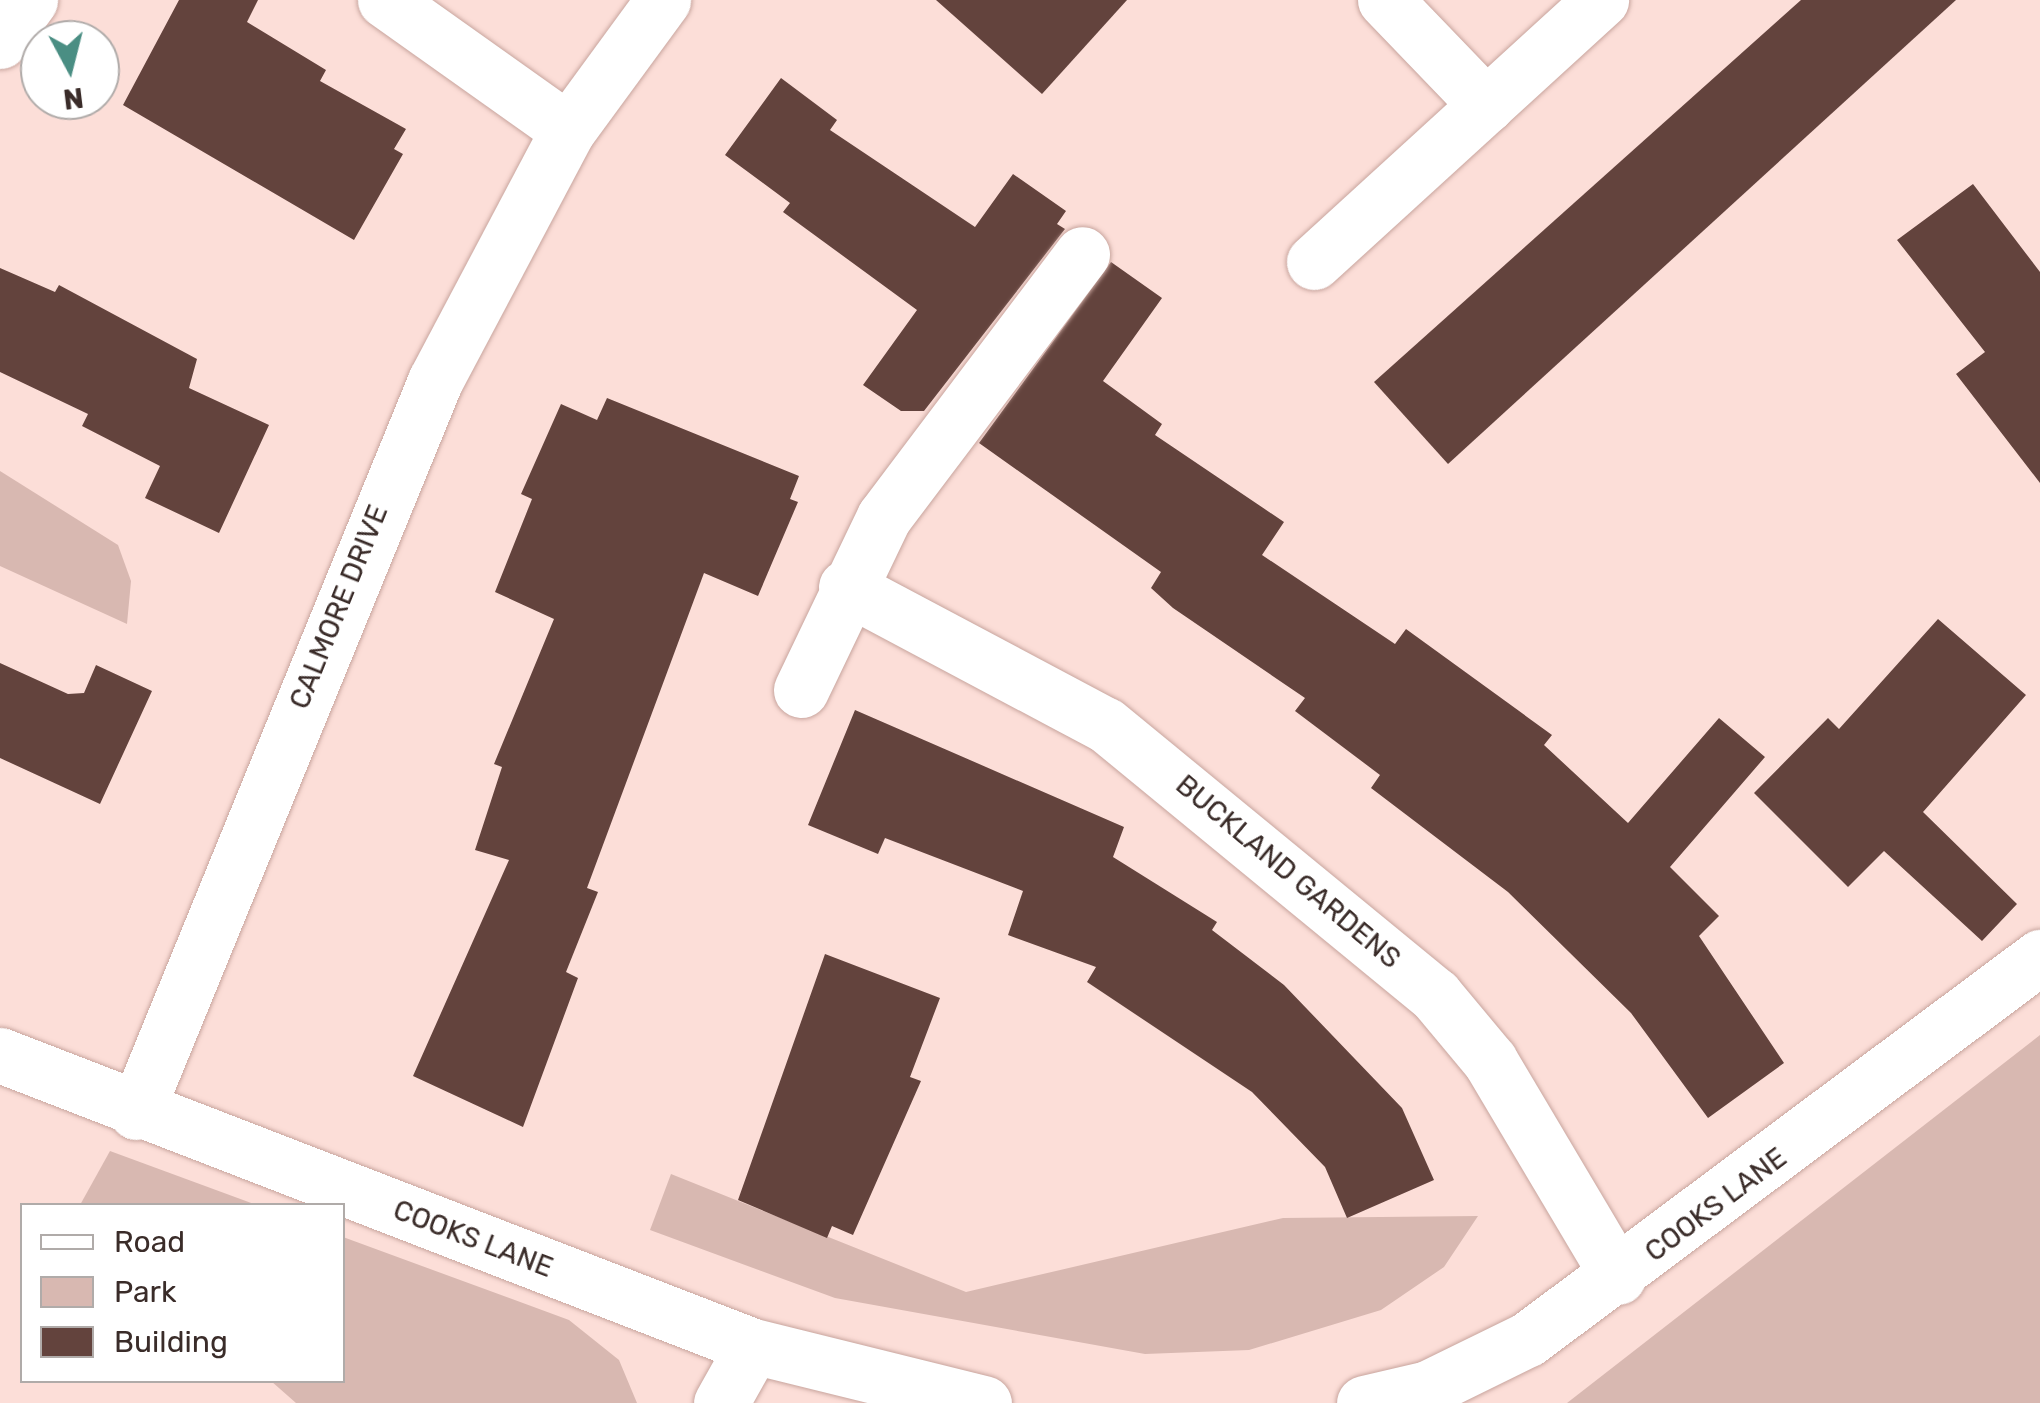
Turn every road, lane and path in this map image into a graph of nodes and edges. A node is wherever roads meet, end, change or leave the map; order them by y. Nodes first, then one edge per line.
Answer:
1 (30, 0) edge
2 (385, 0) edge
3 (664, 0) edge
4 (1384, 0) edge
5 (1601, 0) edge
6 (0, 41) edge
7 (1486, 105) junction
8 (568, 130) junction
9 (1082, 254) dead end
10 (1314, 262) dead end
11 (846, 587) junction
12 (801, 690) dead end
13 (2040, 957) edge
14 (0, 1055) edge
15 (136, 1112) junction
16 (1618, 1277) junction
17 (754, 1346) junction
18 (721, 1403) edge
19 (984, 1403) edge
20 (1364, 1403) edge

1 - 6 street
2 - 8 street
3 - 8 street, CALMORE DRIVE
4 - 7 street
5 - 7 street
7 - 10 street
8 - 15 street, CALMORE DRIVE
9 - 11 street
11 - 12 street
11 - 16 street, BUCKLAND GARDENS
13 - 16 street, COOKS LANE
14 - 15 street
15 - 17 street, COOKS LANE
16 - 20 street, COOKS LANE
17 - 18 street
17 - 19 street, COOKS LANE

